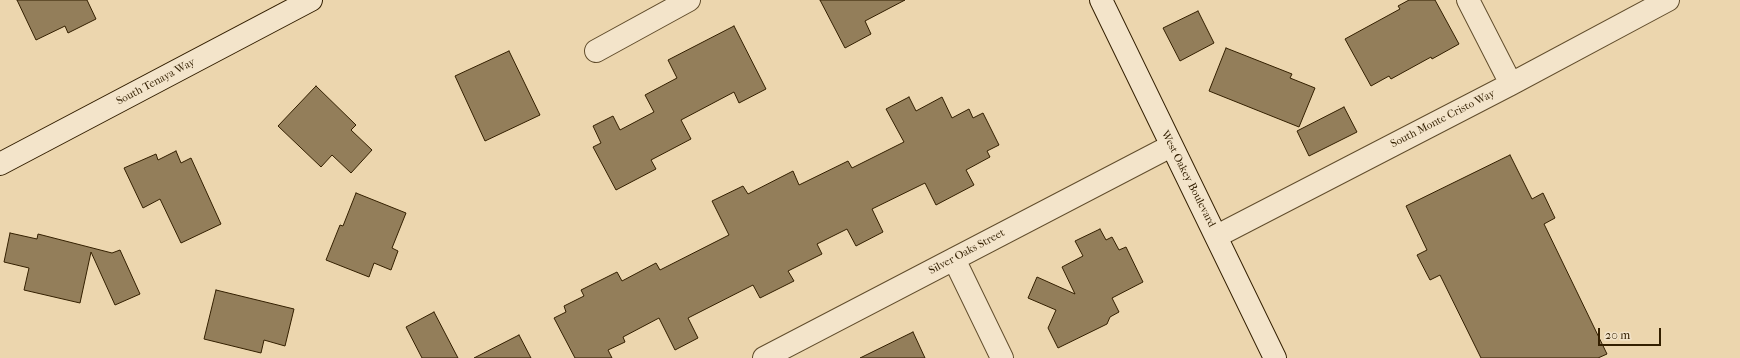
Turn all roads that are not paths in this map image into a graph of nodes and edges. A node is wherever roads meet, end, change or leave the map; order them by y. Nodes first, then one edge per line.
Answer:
1 (311, 0) edge
2 (689, 0) edge
3 (1101, 0) edge
4 (1468, 0) edge
5 (1668, 0) edge
6 (596, 51) dead end
7 (1511, 84) junction
8 (1171, 146) junction
9 (0, 164) edge
10 (1217, 236) junction
11 (954, 259) junction
12 (764, 358) edge
13 (1002, 358) edge
14 (1275, 358) edge

1 - 9 street, South Tenaya Way
2 - 6 street
3 - 8 street, West Oakey Boulevard
4 - 7 street
5 - 7 street, South Monte Cristo Way
7 - 10 street, South Monte Cristo Way
8 - 10 street, West Oakey Boulevard
8 - 11 street, Silver Oaks Street
10 - 14 street, West Oakey Boulevard
11 - 12 street, Silver Oaks Street
11 - 13 street

